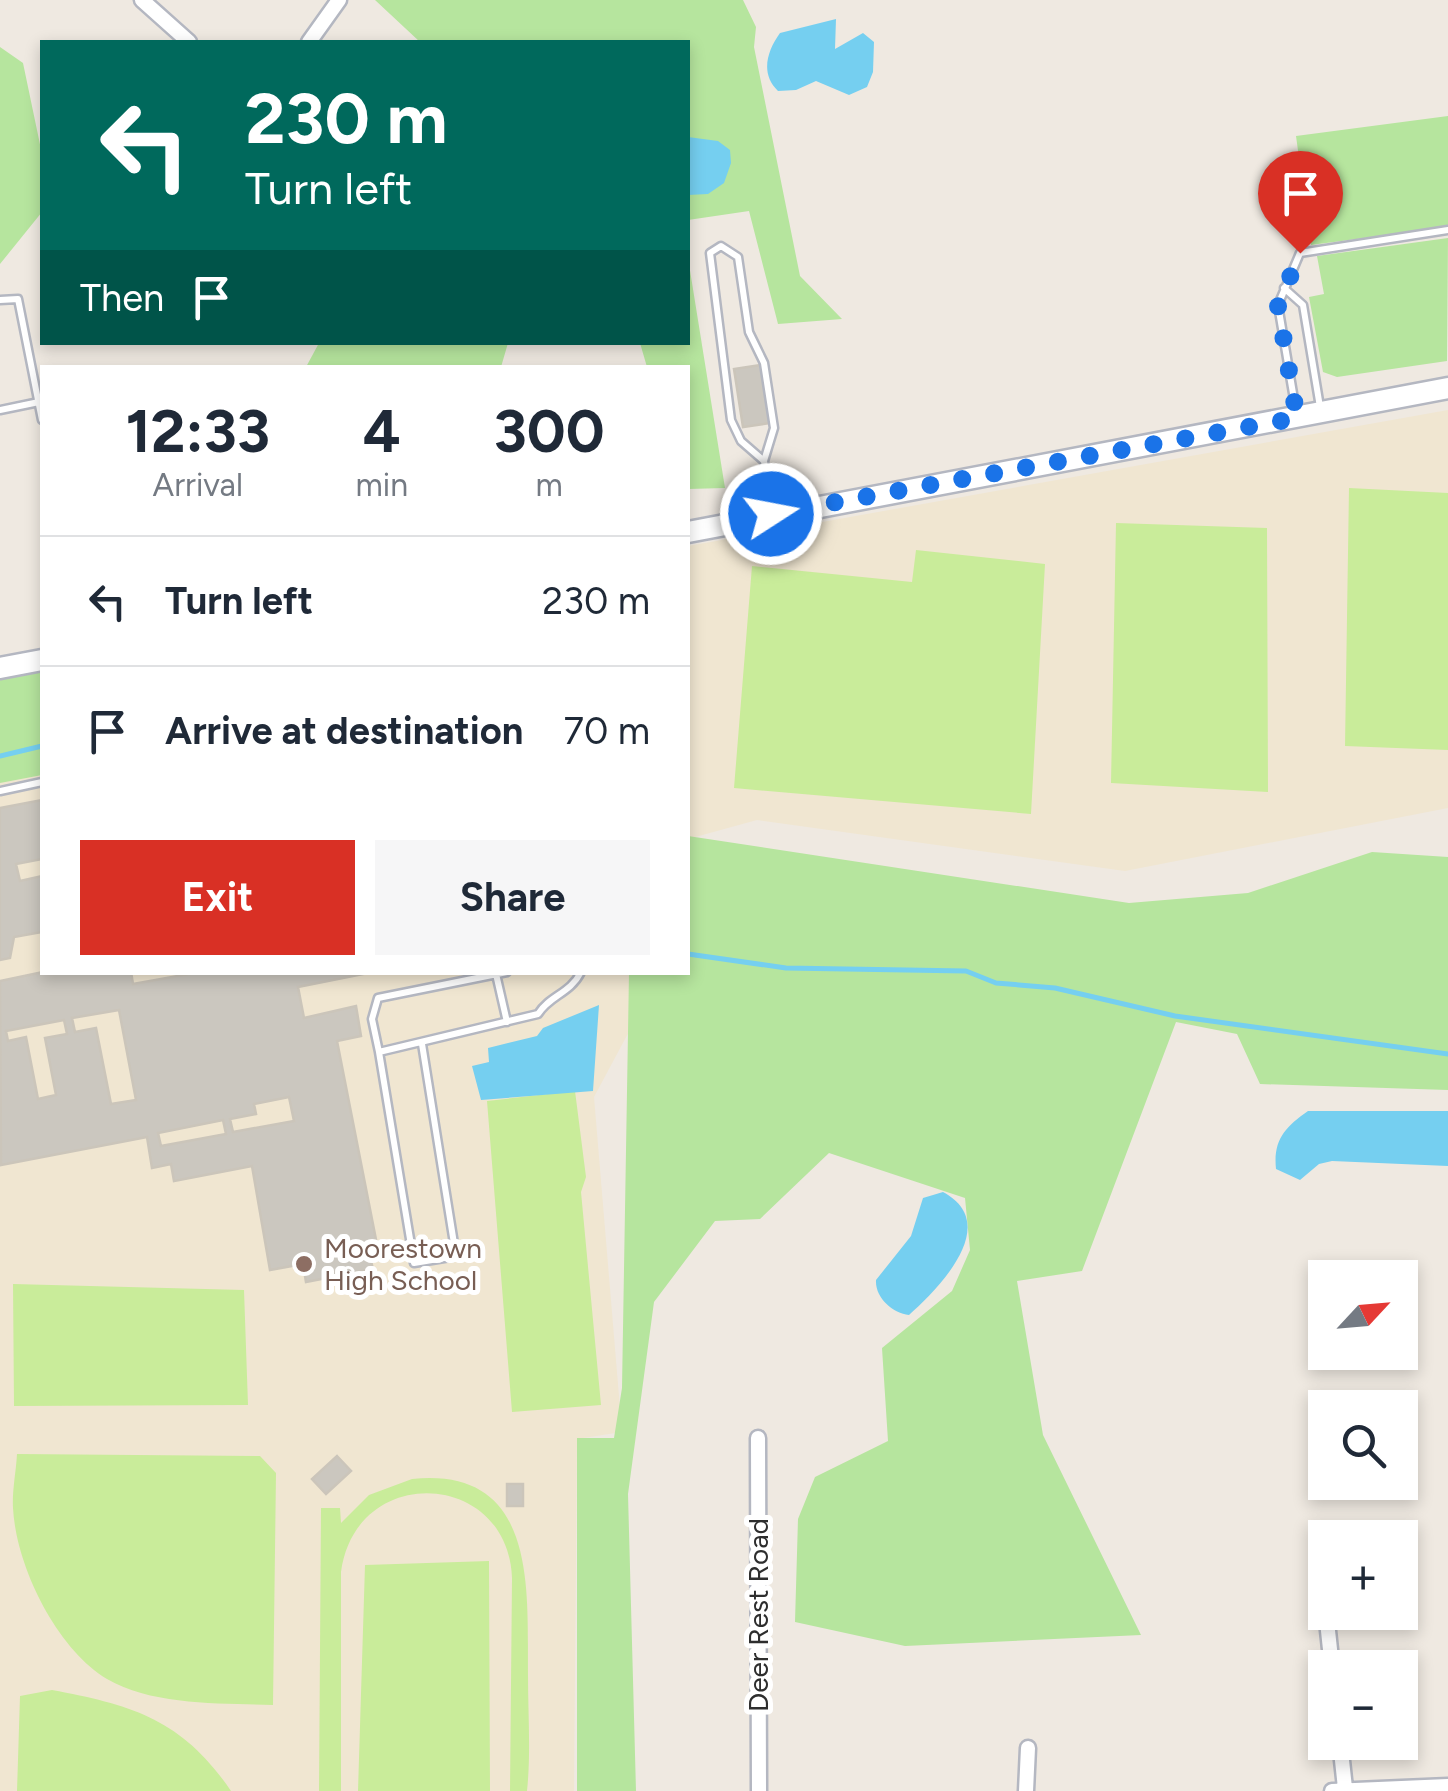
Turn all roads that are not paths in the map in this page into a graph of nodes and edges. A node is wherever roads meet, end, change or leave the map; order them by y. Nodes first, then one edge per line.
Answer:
1 (142, 0) edge
2 (339, 0) edge
3 (187, 40) edge
4 (310, 40) edge
5 (1448, 230) edge
6 (1284, 288) junction
7 (0, 300) edge
8 (1448, 388) edge
9 (39, 402) junction
10 (40, 408) edge
11 (0, 410) edge
12 (1321, 413) junction
13 (1297, 418) junction
14 (764, 462) junction
15 (771, 514) junction
16 (690, 532) edge
17 (40, 660) edge
18 (0, 668) edge
19 (40, 782) edge
20 (0, 791) edge
21 (491, 975) edge
22 (496, 975) edge
23 (579, 975) edge
24 (507, 1022) junction
25 (422, 1044) junction
26 (379, 1052) junction
27 (758, 1438) dead end
28 (1028, 1748) dead end
29 (1339, 1760) edge
30 (1448, 1786) edge
31 (1338, 1789) edge
32 (759, 1791) edge
33 (1026, 1791) edge

1 - 3 street
2 - 4 street
5 - 6 lane
6 - 12 lane
6 - 13 lane
7 - 9 lane
8 - 12 main road
9 - 10 lane
9 - 11 lane
12 - 13 main road
13 - 15 main road
14 - 14 lane
14 - 15 lane
15 - 16 main road
17 - 18 main road
19 - 20 lane
21 - 26 lane
22 - 24 lane
23 - 24 lane
24 - 25 lane
25 - 26 lane
25 - 26 lane
27 - 32 street, Deer Rest Road
28 - 33 street
29 - 31 street
30 - 31 street

